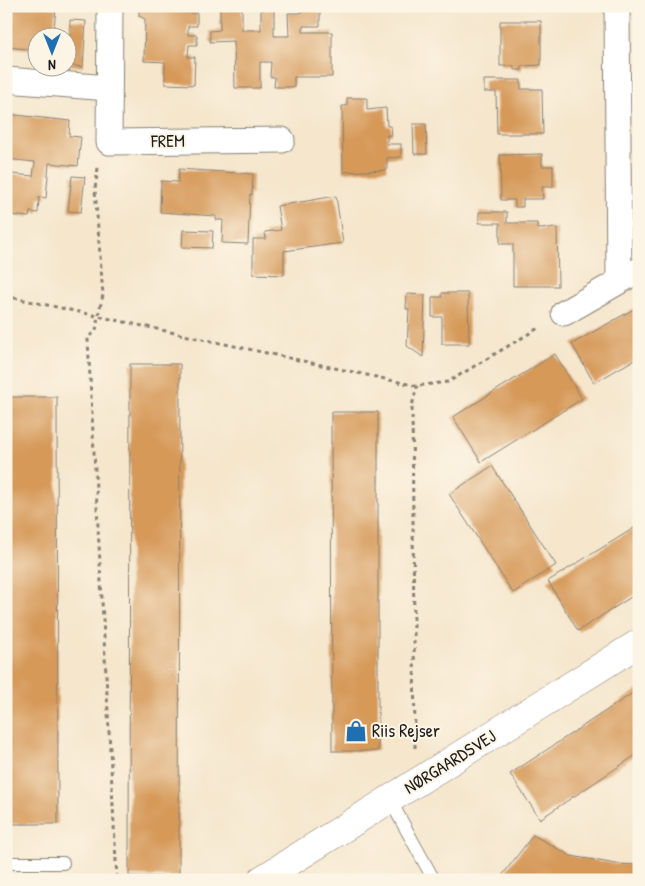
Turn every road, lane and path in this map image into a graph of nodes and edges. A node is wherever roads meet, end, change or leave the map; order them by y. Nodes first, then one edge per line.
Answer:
1 (110, 6) edge
2 (617, 6) edge
3 (6, 80) edge
4 (109, 88) junction
5 (282, 140) dead end
6 (108, 142) junction
7 (629, 275) edge
8 (6, 296) edge
9 (564, 313) joint
10 (98, 316) junction
11 (417, 386) junction
12 (639, 643) edge
13 (415, 784) junction
14 (390, 800) junction
15 (6, 863) edge
16 (63, 863) dead end
17 (117, 880) edge
18 (261, 880) edge
19 (434, 880) edge

1 - 4 street
2 - 7 street
3 - 4 street
4 - 6 street
5 - 6 street, FREM
6 - 10 path
7 - 9 street
8 - 10 path
9 - 11 path
10 - 11 path
10 - 17 path
11 - 13 path
12 - 13 street, NØRGAARDSVEJ
13 - 14 street, NØRGAARDSVEJ
14 - 18 street, NØRGAARDSVEJ
14 - 19 lane
15 - 16 lane

